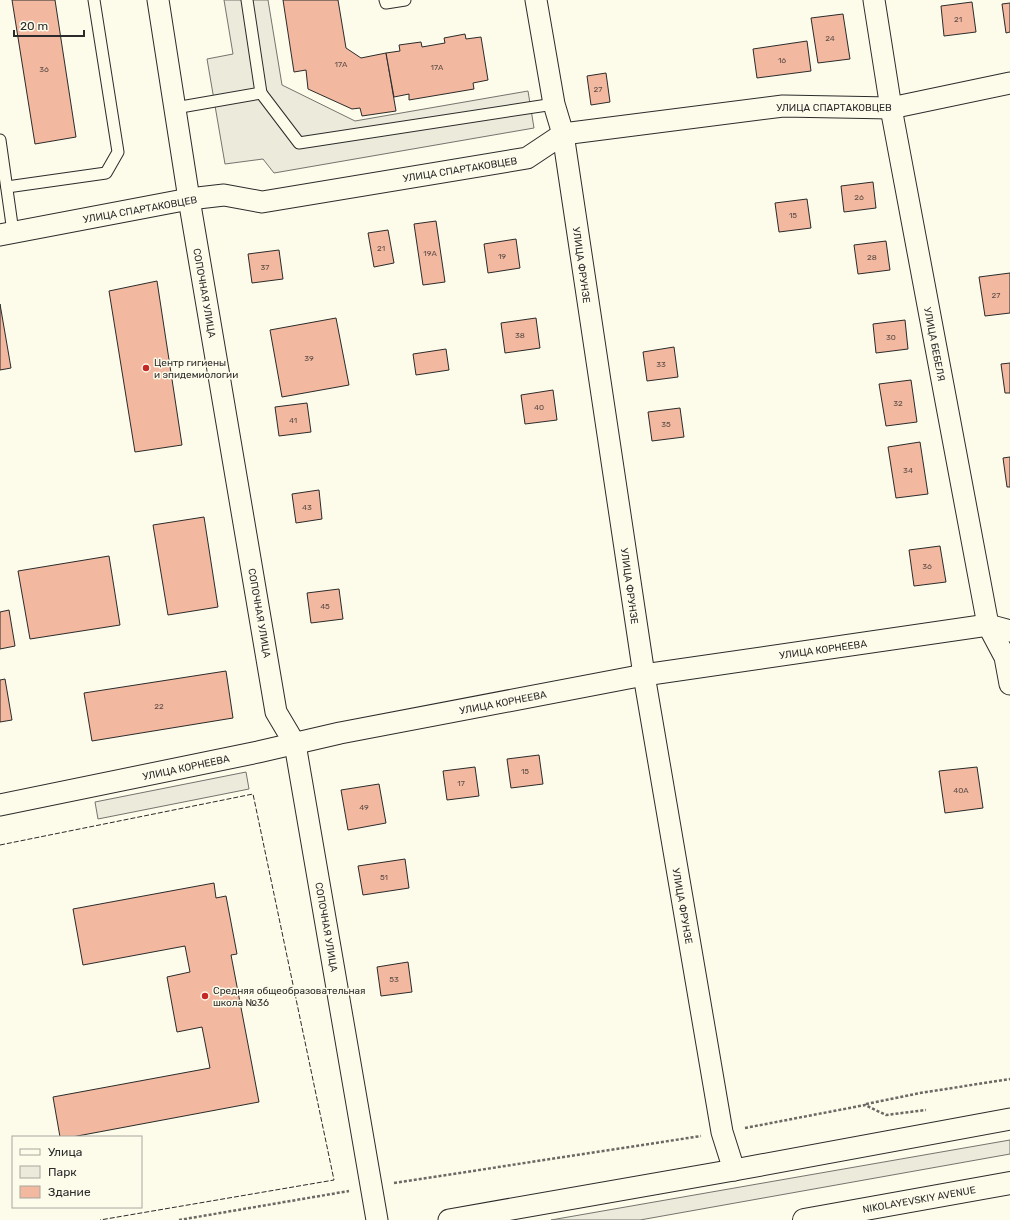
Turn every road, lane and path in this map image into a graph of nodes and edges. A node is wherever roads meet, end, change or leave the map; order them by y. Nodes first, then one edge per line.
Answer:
1 (94, 0) edge
2 (158, 0) edge
3 (247, 0) edge
4 (385, 0) edge
5 (405, 0) edge
6 (536, 0) edge
7 (874, 0) edge
8 (1010, 83) edge
9 (261, 93) junction
10 (554, 104) junction
11 (175, 108) junction
12 (891, 108) junction
13 (563, 134) junction
14 (0, 140) edge
15 (7, 187) junction
16 (189, 199) junction
17 (7, 234) edge
18 (988, 625) junction
19 (1010, 631) edge
20 (644, 676) junction
21 (1010, 684) edge
22 (295, 744) junction
23 (0, 805) edge
24 (1010, 1079) edge
25 (865, 1105) junction
26 (886, 1115) dead end
27 (1010, 1119) edge
28 (742, 1129) dead end
29 (706, 1135) dead end
30 (734, 1170) junction
31 (1010, 1183) edge
32 (390, 1184) dead end
33 (354, 1190) dead end
34 (179, 1220) edge
35 (377, 1220) edge
36 (449, 1220) edge
37 (804, 1220) edge

1 - 15 lane
2 - 11 street, СОПОЧНАЯ УЛИЦА
3 - 9 lane
4 - 5 lane
6 - 10 street, УЛИЦА ФРУНЗЕ
7 - 12 street, УЛИЦА БЕБЕЛЯ
8 - 12 street, УЛИЦА СПАРТАКОВЦЕВ
9 - 10 lane
9 - 11 lane
10 - 13 street, УЛИЦА ФРУНЗЕ
11 - 16 street, СОПОЧНАЯ УЛИЦА
12 - 13 street, УЛИЦА СПАРТАКОВЦЕВ
12 - 18 street, УЛИЦА БЕБЕЛЯ
13 - 16 street, УЛИЦА СПАРТАКОВЦЕВ
13 - 20 street, УЛИЦА ФРУНЗЕ
14 - 15 lane
15 - 17 lane
16 - 17 street, УЛИЦА СПАРТАКОВЦЕВ
16 - 22 street, СОПОЧНАЯ УЛИЦА
18 - 19 street, УЛИЦА КОРНЕЕВА
18 - 20 street, УЛИЦА КОРНЕЕВА
18 - 21 street, УЛИЦА БЕБЕЛЯ
20 - 22 street, УЛИЦА КОРНЕЕВА
20 - 30 street, УЛИЦА ФРУНЗЕ
22 - 23 street, УЛИЦА КОРНЕЕВА
22 - 35 street, СОПОЧНАЯ УЛИЦА
24 - 25 path
25 - 26 path
25 - 28 path
27 - 30 street
29 - 32 path
30 - 36 street
31 - 37 main road, NIKOLAYEVSKIY AVENUE
33 - 34 path

